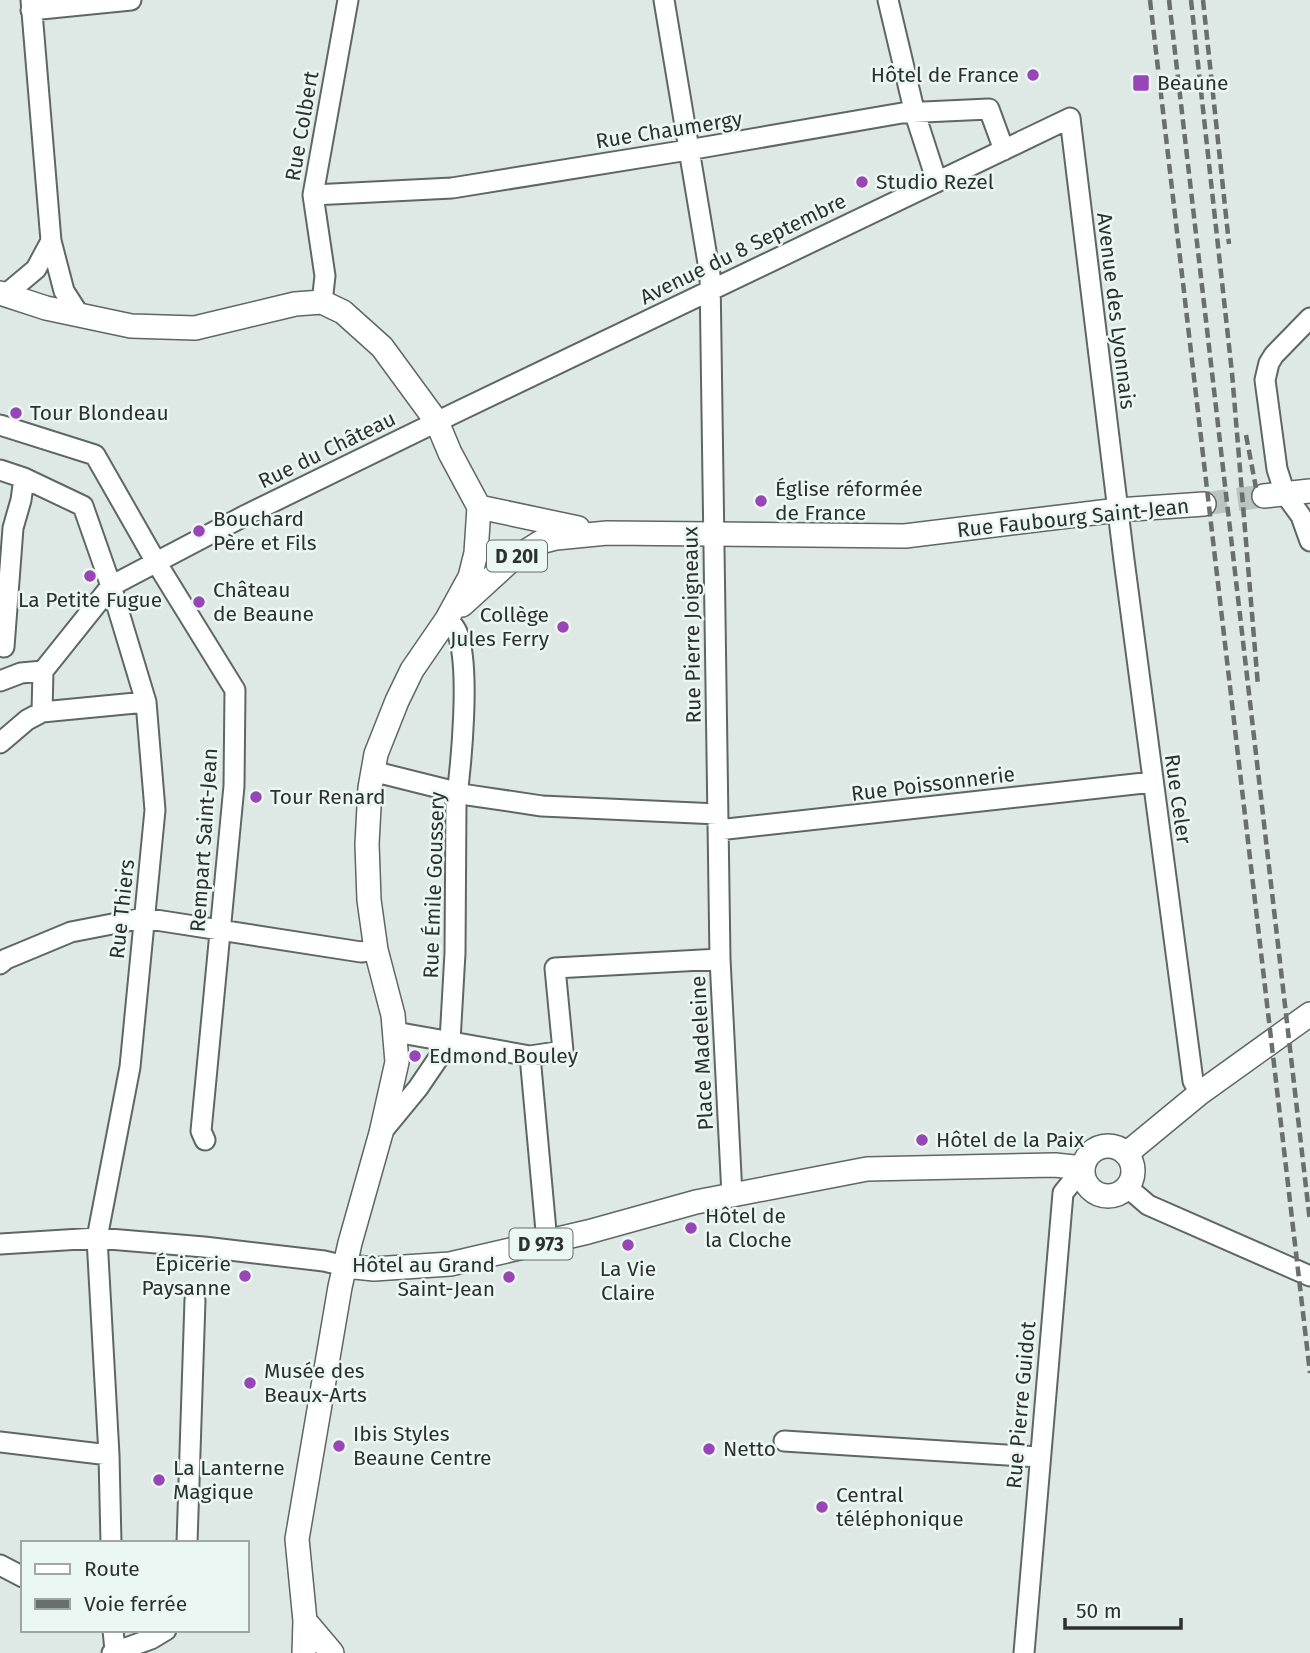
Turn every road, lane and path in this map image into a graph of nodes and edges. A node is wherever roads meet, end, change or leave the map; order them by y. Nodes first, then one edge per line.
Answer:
1 (131, 0) edge
2 (348, 0) edge
3 (664, 0) edge
4 (888, 0) edge
5 (31, 5) edge
6 (915, 114) junction
7 (1070, 118) joint
8 (688, 150) junction
9 (1003, 150) junction
10 (937, 182) junction
11 (313, 195) junction
12 (51, 241) junction
13 (709, 291) junction
14 (2, 294) edge
15 (322, 302) junction
16 (80, 316) junction
17 (1310, 318) edge
18 (437, 422) junction
19 (0, 425) edge
20 (0, 470) edge
21 (24, 478) junction
22 (1310, 491) edge
23 (1274, 495) junction
24 (1204, 504) tunnel mouth
25 (479, 507) junction
26 (1118, 510) junction
27 (607, 533) junction
28 (714, 533) junction
29 (1310, 541) edge
30 (156, 562) junction
31 (111, 586) junction
32 (447, 619) junction
33 (2, 647) edge
34 (43, 671) junction
35 (21, 673) junction
36 (0, 681) edge
37 (146, 702) junction
38 (42, 712) junction
39 (0, 743) edge
40 (372, 771) junction
41 (1153, 782) junction
42 (457, 792) junction
43 (718, 822) junction
44 (143, 918) junction
45 (221, 930) junction
46 (376, 950) junction
47 (720, 959) junction
48 (0, 964) edge
49 (1310, 1014) edge
50 (395, 1032) junction
51 (450, 1041) junction
52 (530, 1056) junction
53 (1200, 1093) junction
54 (381, 1133) junction
55 (205, 1140) dead end
56 (1126, 1154) junction
57 (1083, 1168) junction
58 (1127, 1187) junction
59 (733, 1195) junction
60 (97, 1238) junction
61 (547, 1242) junction
62 (0, 1244) edge
63 (345, 1266) junction
64 (1310, 1276) edge
65 (195, 1300) dead end
66 (784, 1441) dead end
67 (0, 1443) edge
68 (109, 1455) junction
69 (1039, 1457) junction
70 (111, 1541) edge
71 (187, 1541) edge
72 (0, 1566) edge
73 (21, 1576) edge
74 (305, 1621) junction
75 (113, 1632) edge
76 (163, 1632) edge
77 (113, 1652) edge
78 (304, 1653) edge
79 (332, 1653) edge
80 (1024, 1653) edge

1 - 5 street
2 - 11 street, Rue Colbert
3 - 8 street, Rue Pierre Joigneaux
4 - 6 street
5 - 12 street
6 - 8 street, Rue Chaumergy
6 - 9 street, Rue Chaumergy
6 - 10 street
7 - 9 street, Avenue du 8 Septembre
7 - 26 street, Avenue des Lyonnais
8 - 11 street, Rue Chaumergy
8 - 13 street, Rue Pierre Joigneaux
9 - 10 street, Avenue du 8 Septembre
10 - 13 street, Avenue du 8 Septembre
11 - 15 street, Rue Colbert
12 - 14 street
12 - 16 street
13 - 18 street, Avenue du 8 Septembre
13 - 28 street, Rue Pierre Joigneaux
14 - 16 main road
15 - 16 main road
15 - 18 main road
17 - 23 street
18 - 25 main road
18 - 30 street, Rue du Château
19 - 30 street, Rempart Saint-Jean
20 - 21 street, Rue Thiers
21 - 31 street, Rue Thiers
21 - 33 street
22 - 23 main road
23 - 29 street
24 - 26 main road, Rue Faubourg Saint-Jean / D 20I
25 - 27 main road, D 20I
25 - 32 main road
26 - 28 main road, Rue Faubourg Saint-Jean / D 20I
26 - 41 street, Rue Celer
27 - 28 main road, Rue Faubourg Saint-Jean / D 20I
27 - 32 main road, D 20I
28 - 43 street, Rue Pierre Joigneaux
30 - 31 street, Rue du Château
30 - 45 street, Rempart Saint-Jean
31 - 34 street, Rue du Château
31 - 37 street, Rue Thiers
32 - 40 main road
32 - 42 street, Rue Émile Goussery
33 - 35 street
34 - 35 street
34 - 38 street
35 - 36 street
37 - 38 street
37 - 44 street, Rue Thiers
38 - 39 street
40 - 42 street, Rue Poissonnerie
40 - 46 main road
41 - 43 street, Rue Poissonnerie
41 - 53 street, Rue Celer
42 - 43 street, Rue Poissonnerie
42 - 51 street, Rue Émile Goussery
43 - 47 street, Rue Pierre Joigneaux
44 - 45 street
44 - 48 street
44 - 60 street, Rue Thiers
45 - 46 street
45 - 55 street, Rempart Saint-Jean
46 - 50 main road
47 - 52 street, Place Madeleine
47 - 59 street, Place Madeleine
49 - 53 main road
50 - 51 street
50 - 54 main road
51 - 52 street
51 - 54 street
52 - 61 street
53 - 56 main road
54 - 63 main road
56 - 57 main road
56 - 58 main road
57 - 58 main road
57 - 59 main road, D 973
57 - 69 street, Rue Pierre Guidot
58 - 64 street
59 - 61 main road, D 973
60 - 62 street
60 - 63 street
60 - 68 street, Rue Thiers
61 - 63 main road, D 973
63 - 74 main road
65 - 71 street
66 - 69 street
67 - 68 street
68 - 70 street, Rue Thiers
69 - 80 street, Rue Pierre Guidot
72 - 73 street
74 - 78 main road
74 - 79 main road
75 - 77 street
76 - 77 street

